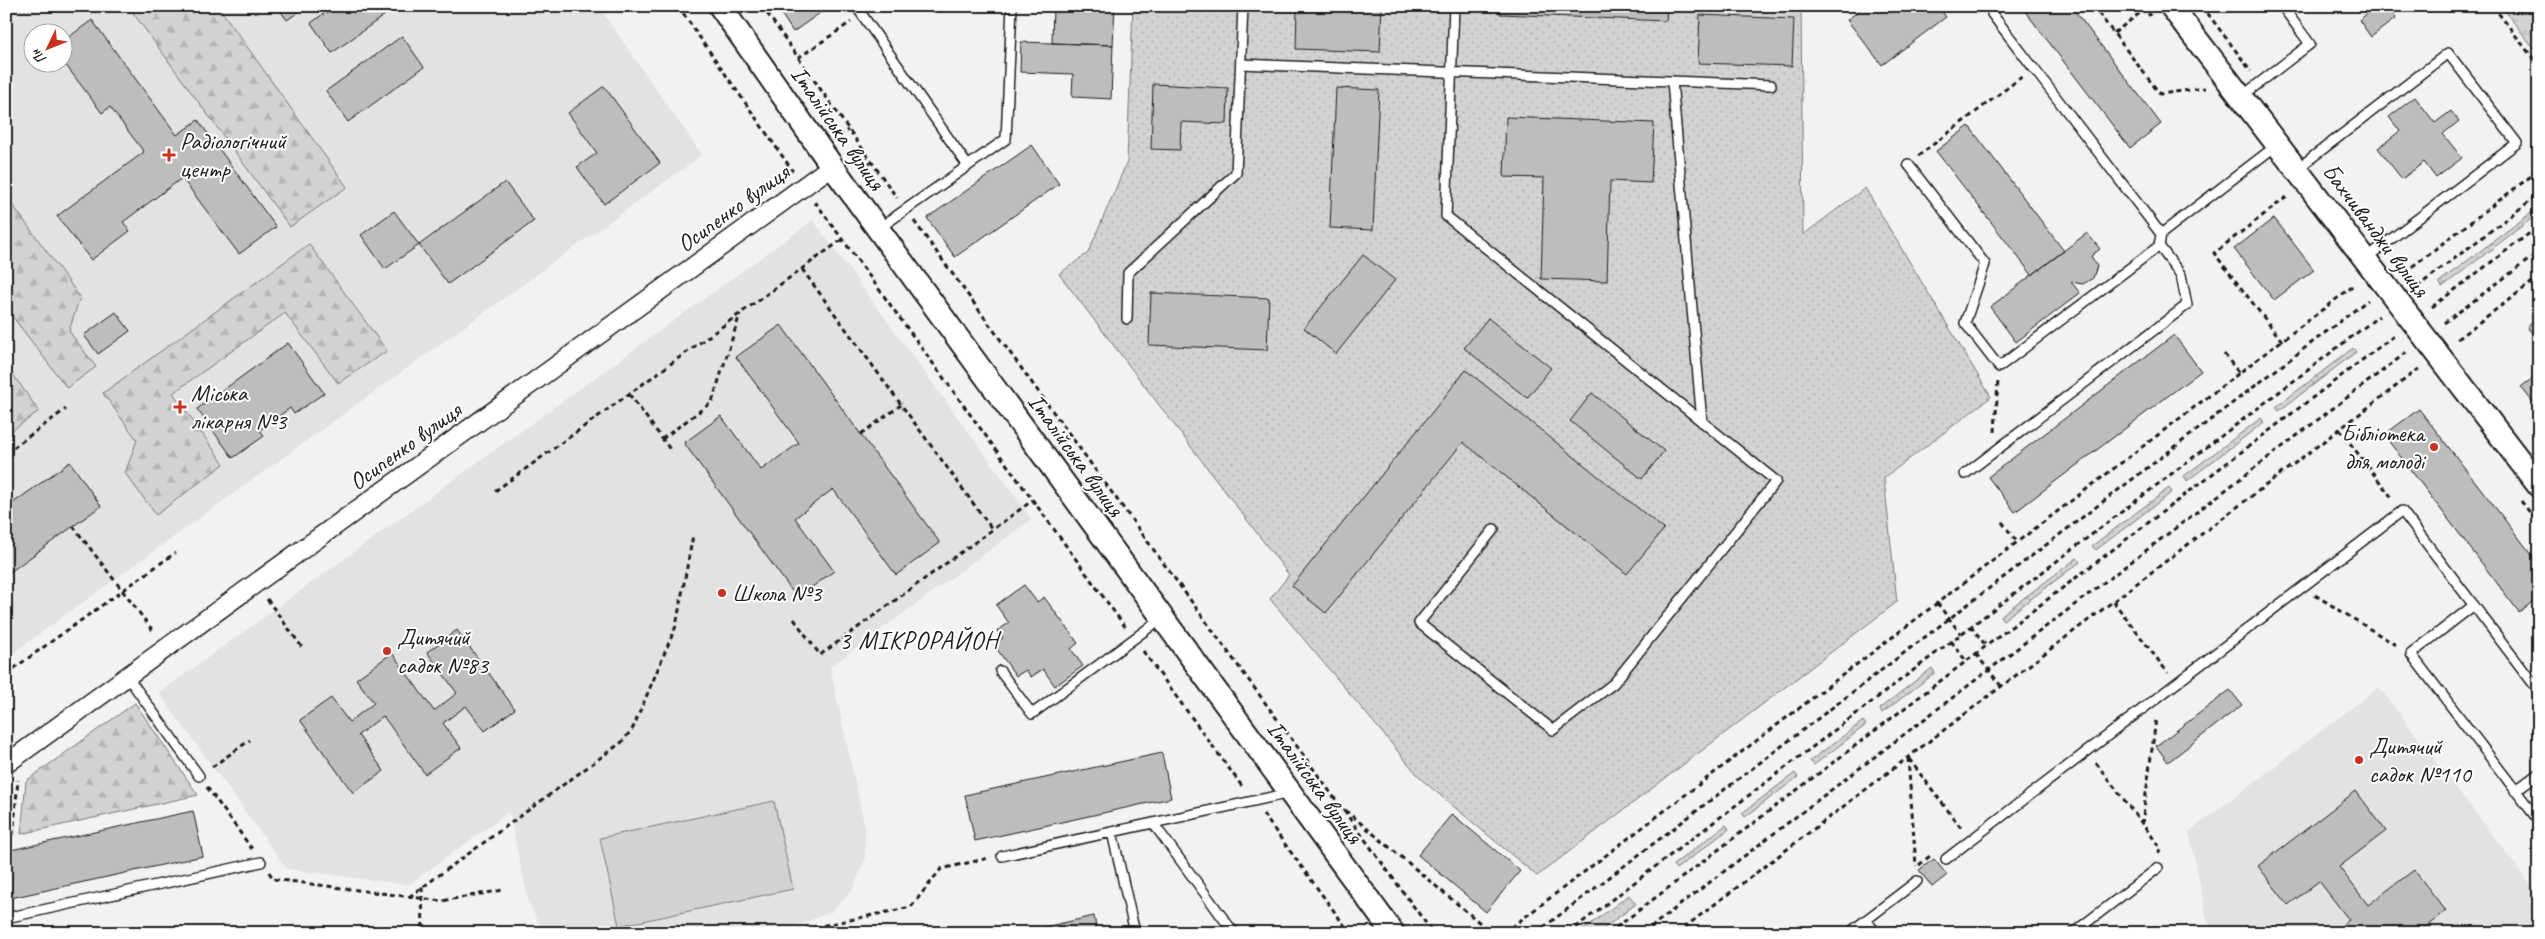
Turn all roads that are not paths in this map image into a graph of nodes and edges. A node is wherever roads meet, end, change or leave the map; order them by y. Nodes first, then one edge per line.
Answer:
1 (720, 6) edge
2 (1012, 6) edge
3 (1243, 6) edge
4 (1454, 6) edge
5 (1993, 6) edge
6 (2171, 6) edge
7 (2282, 6) edge
8 (859, 10) edge
9 (1240, 64) junction
10 (1452, 72) junction
11 (1672, 81) junction
12 (1771, 85) dead end
13 (2240, 97) junction
14 (2278, 145) junction
15 (1908, 164) road end
16 (832, 166) junction
17 (968, 166) junction
18 (2296, 169) junction
19 (878, 229) junction
20 (2161, 234) junction
21 (2158, 246) junction
22 (2365, 259) junction
23 (1127, 319) dead end
24 (1702, 422) junction
25 (1965, 474) dead end
26 (2539, 486) edge
27 (1494, 529) dead end
28 (2474, 605) junction
29 (1162, 618) junction
30 (1000, 671) dead end
31 (127, 676) junction
32 (2539, 691) edge
33 (6, 764) edge
34 (2539, 773) edge
35 (199, 776) road end
36 (2515, 790) junction
37 (1290, 793) junction
38 (2539, 821) edge
39 (1153, 823) junction
40 (1112, 832) junction
41 (1002, 856) road end
42 (1946, 859) dead end
43 (261, 862) road end
44 (2158, 868) dead end
45 (1917, 881) road end
46 (6, 918) edge
47 (1866, 920) junction
48 (1135, 933) edge
49 (1234, 933) edge
50 (1393, 933) edge
51 (1849, 933) edge
52 (1876, 933) edge
53 (2073, 933) edge

1 - 16 street, Італійська вулиця
2 - 17 lane
3 - 9 lane
4 - 10 lane
5 - 20 lane
6 - 13 street, Бахчиванджи вулиця
7 - 13 lane
8 - 17 lane
9 - 10 lane
9 - 23 lane
10 - 11 lane
10 - 24 lane
11 - 12 lane
11 - 24 lane
13 - 14 street, Бахчиванджи вулиця
14 - 18 street, Бахчиванджи вулиця
14 - 20 lane
15 - 21 lane
16 - 19 street, Італійська вулиця
16 - 31 street, Осипенко вулиця
17 - 19 lane
18 - 22 street, Бахчиванджи вулиця
18 - 22 lane
19 - 29 street, Італійська вулиця
20 - 21 lane
21 - 25 lane
22 - 26 street, Бахчиванджи вулиця
24 - 27 lane
28 - 32 lane
28 - 36 lane
28 - 42 lane
29 - 30 lane
29 - 37 street, Італійська вулиця
31 - 33 street, Осипенко вулиця
31 - 35 lane
34 - 36 lane
36 - 38 lane
37 - 39 lane
37 - 50 street, Італійська вулиця
39 - 40 lane
39 - 49 lane
40 - 41 lane
40 - 48 lane
43 - 46 lane
44 - 53 lane
45 - 47 lane
47 - 51 lane
47 - 52 lane

